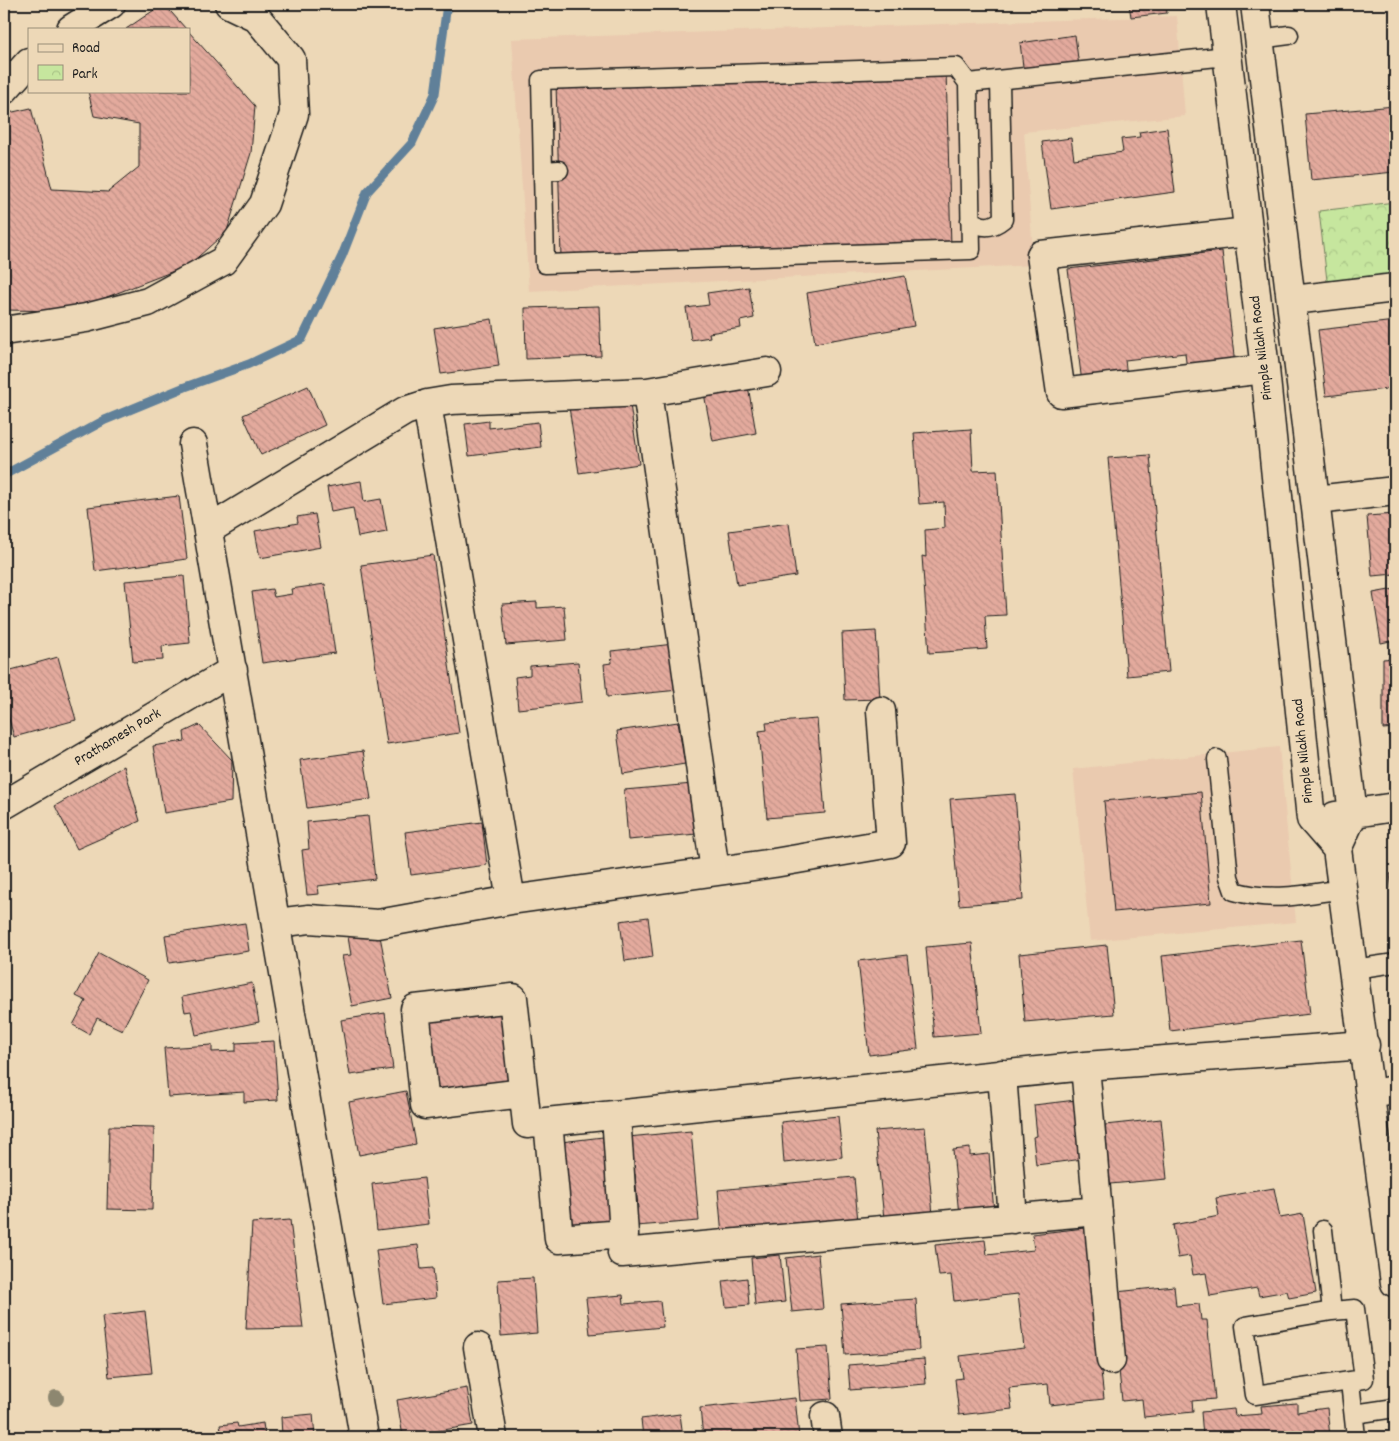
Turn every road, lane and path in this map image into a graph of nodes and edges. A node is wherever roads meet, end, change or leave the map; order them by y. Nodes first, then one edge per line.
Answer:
1 (111, 4) edge
2 (229, 4) edge
3 (1221, 4) edge
4 (1255, 4) edge
5 (73, 28) edge
6 (1289, 35) dead end
7 (1260, 40) junction
8 (1227, 56) junction
9 (28, 63) edge
10 (1000, 82) junction
11 (968, 84) junction
12 (4, 90) edge
13 (970, 220) junction
14 (1248, 232) junction
15 (1395, 288) edge
16 (1292, 300) junction
17 (4, 331) edge
18 (1265, 369) junction
19 (767, 372) dead end
20 (647, 392) junction
21 (427, 404) junction
22 (193, 444) dead end
23 (1395, 491) edge
24 (1316, 500) junction
25 (208, 530) junction
26 (233, 670) junction
27 (881, 711) dead end
28 (1217, 759) dead end
29 (4, 805) edge
30 (1395, 808) edge
31 (1353, 814) junction
32 (1311, 818) junction
33 (1337, 849) junction
34 (715, 871) junction
35 (1342, 889) junction
36 (511, 900) junction
37 (277, 924) junction
38 (1395, 963) edge
39 (1354, 969) junction
40 (1365, 1045) junction
41 (1085, 1066) junction
42 (1002, 1074) junction
43 (1383, 1092) edge
44 (523, 1093) junction
45 (616, 1115) junction
46 (548, 1122) junction
47 (1098, 1211) junction
48 (1013, 1218) junction
49 (1323, 1230) dead end
50 (622, 1254) dead end
51 (1395, 1283) edge
52 (1332, 1311) junction
53 (478, 1347) dead end
54 (1111, 1360) dead end
55 (1350, 1382) junction
56 (1395, 1408) edge
57 (1354, 1414) junction
58 (364, 1437) edge
59 (493, 1437) edge
60 (1356, 1437) edge

1 - 5 street
2 - 17 street
3 - 8 street, Pimple Nilakh Road
4 - 7 street
6 - 7 lane
7 - 16 street
8 - 10 lane
8 - 14 street, Pimple Nilakh Road
9 - 12 street
10 - 11 lane
10 - 13 lane
11 - 13 lane
11 - 13 lane
14 - 18 street, Pimple Nilakh Road
14 - 18 street
15 - 16 street
16 - 24 street
18 - 32 street, Pimple Nilakh Road
19 - 20 street
20 - 21 street
20 - 34 street
21 - 25 street
21 - 36 street
22 - 25 street
23 - 24 street
24 - 31 street
25 - 26 street
26 - 29 street, Prathamesh Park
26 - 37 street
27 - 34 street
28 - 35 lane
30 - 31 street
31 - 32 street
31 - 33 street
32 - 33 street, Pimple Nilakh Road
33 - 35 street
34 - 36 street
35 - 39 street
36 - 37 street
37 - 58 street
38 - 39 lane
39 - 40 street
40 - 41 street
40 - 43 street
41 - 42 street
41 - 47 street
42 - 45 street
42 - 48 street
43 - 51 street
44 - 44 street
44 - 46 street
45 - 46 street
45 - 46 street
47 - 48 street
47 - 54 street
48 - 50 street
49 - 52 lane
52 - 55 lane
52 - 55 lane
53 - 59 street
55 - 57 lane
56 - 57 lane
57 - 60 lane

